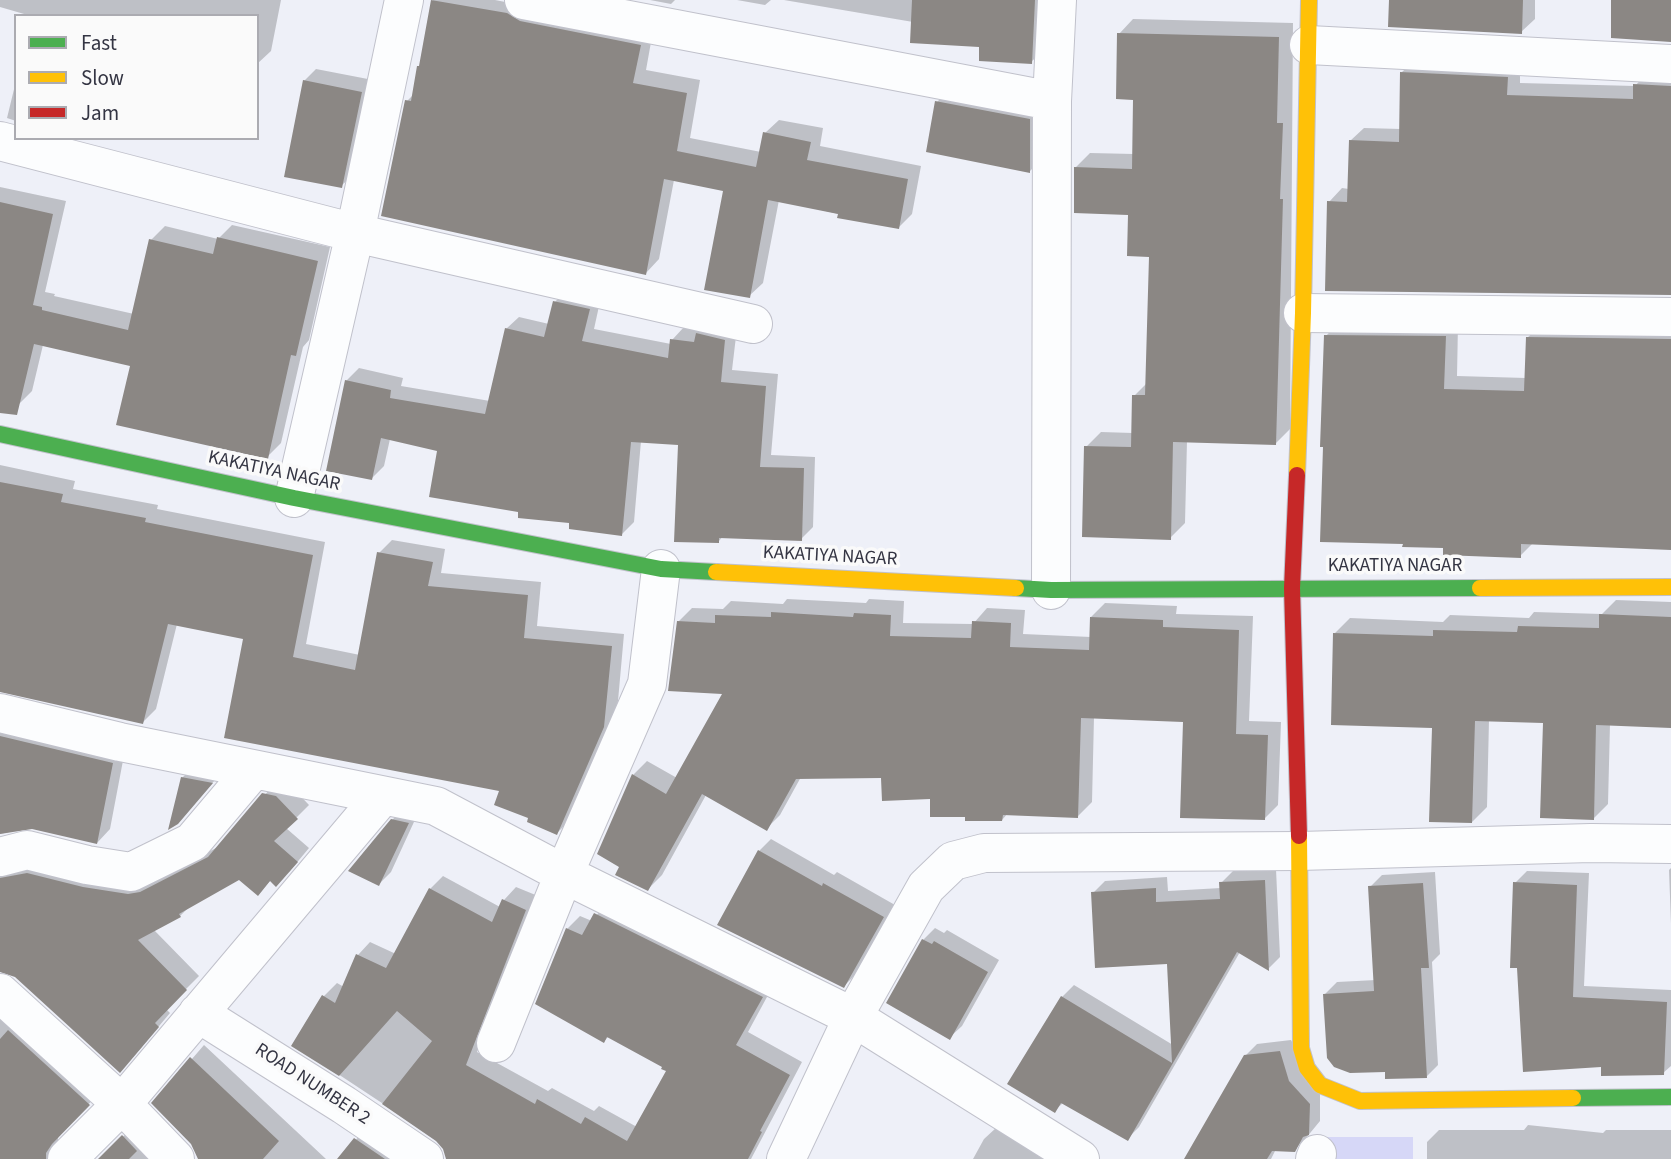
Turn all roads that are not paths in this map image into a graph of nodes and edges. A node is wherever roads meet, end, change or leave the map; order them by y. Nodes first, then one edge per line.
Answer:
1 (404, 0) edge
2 (524, 0) edge
3 (1057, 0) edge
4 (1309, 0) edge
5 (1309, 46) junction
6 (1671, 64) edge
7 (1052, 101) junction
8 (0, 141) edge
9 (355, 233) junction
10 (1303, 313) junction
11 (1671, 317) edge
12 (753, 324) dead end
13 (0, 434) edge
14 (294, 498) junction
15 (661, 569) junction
16 (1671, 587) edge
17 (1292, 588) junction
18 (1051, 590) junction
19 (0, 713) edge
20 (253, 770) junction
21 (382, 796) junction
22 (1671, 844) edge
23 (1299, 851) junction
24 (0, 857) edge
25 (564, 874) junction
26 (0, 993) edge
27 (198, 1013) junction
28 (853, 1017) junction
29 (496, 1043) dead end
30 (1671, 1097) edge
31 (122, 1104) junction
32 (67, 1159) edge
33 (175, 1159) edge
34 (424, 1159) edge
35 (786, 1159) edge
36 (1080, 1159) edge

1 - 9 street
2 - 7 street
3 - 7 street
4 - 5 street
5 - 6 street
5 - 10 street
7 - 18 street
8 - 9 street
9 - 12 street
9 - 14 street
10 - 11 street
10 - 17 street
13 - 14 street, KAKATIYA NAGAR
14 - 15 street, KAKATIYA NAGAR
15 - 18 street, KAKATIYA NAGAR
15 - 25 street
16 - 17 street, KAKATIYA NAGAR
17 - 18 street, KAKATIYA NAGAR
17 - 23 street
19 - 20 street
20 - 21 street
20 - 24 street
21 - 25 street
21 - 27 street
22 - 23 street
23 - 28 street
23 - 30 street
25 - 28 street
25 - 29 street
26 - 31 street
27 - 31 street
27 - 34 street, ROAD NUMBER 2
28 - 35 street
28 - 36 street
31 - 32 street
31 - 33 street

